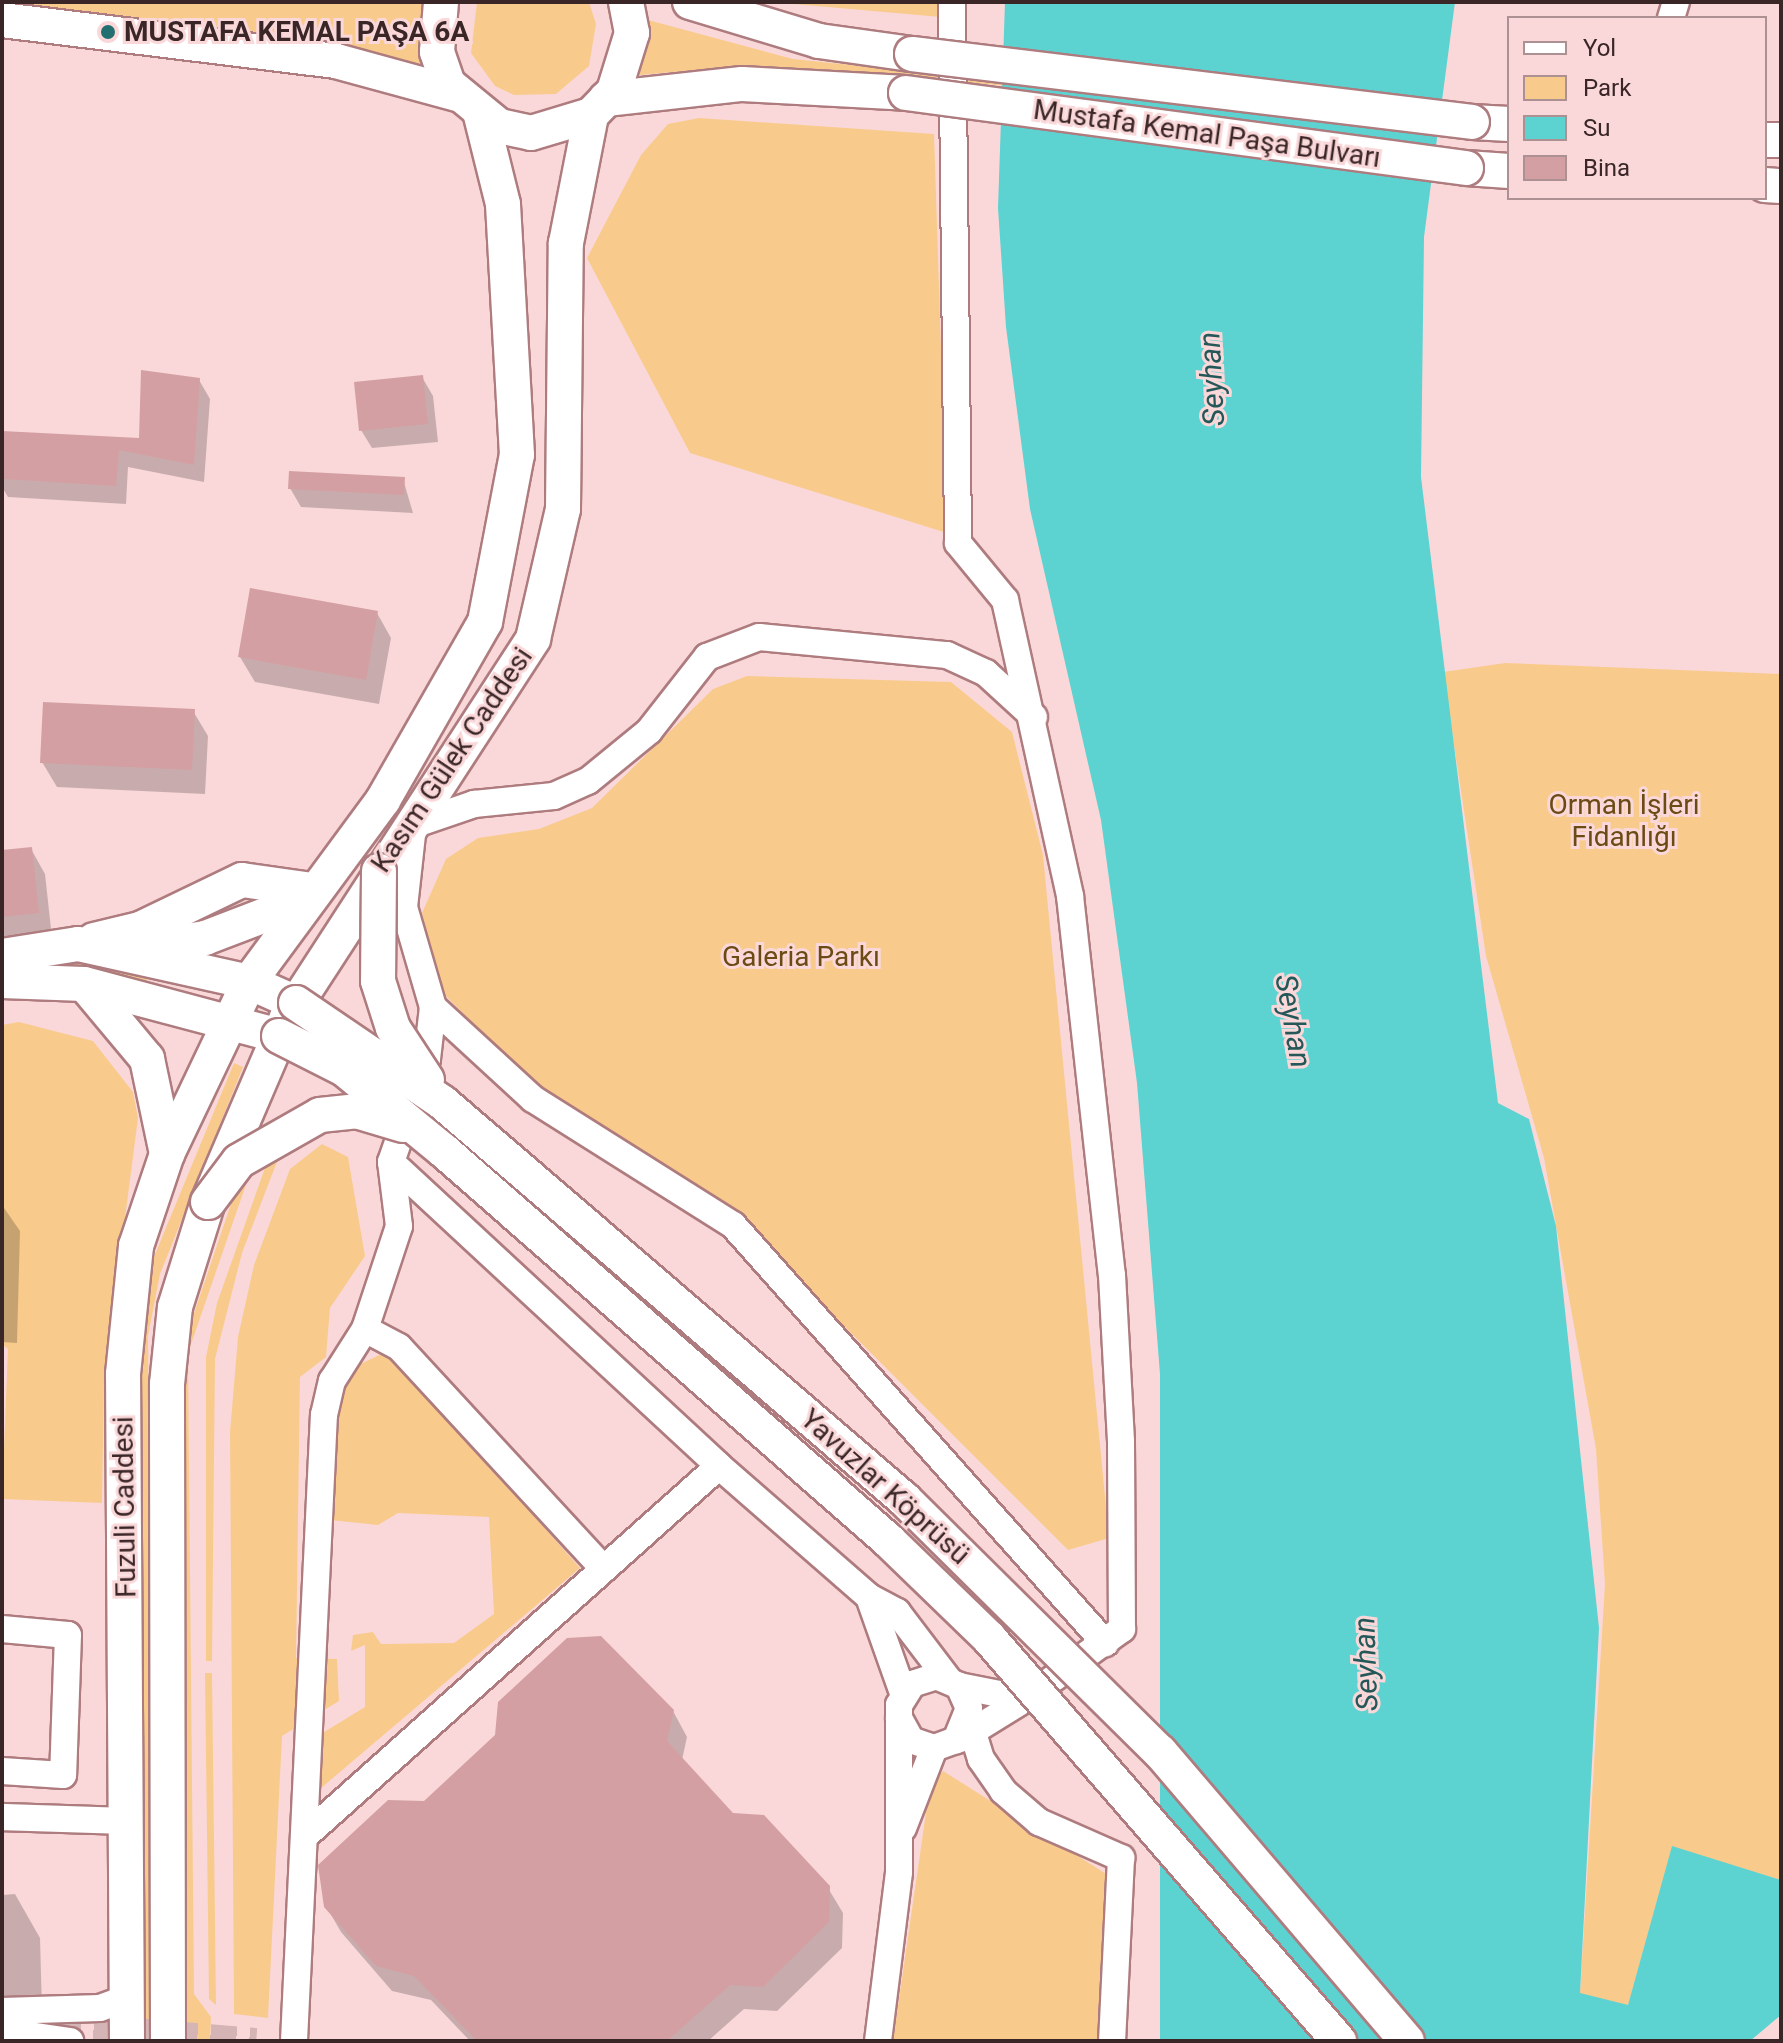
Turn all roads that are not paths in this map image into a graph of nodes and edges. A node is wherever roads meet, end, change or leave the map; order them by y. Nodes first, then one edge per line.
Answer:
1 (441, 2) edge
2 (626, 2) edge
3 (690, 2) edge
4 (952, 2) edge
5 (2, 20) edge
6 (469, 105) junction
7 (598, 107) junction
8 (1507, 124) edge
9 (1507, 171) edge
10 (1034, 717) junction
11 (413, 825) junction
12 (379, 871) junction
13 (308, 895) junction
14 (78, 944) junction
15 (117, 951) junction
16 (2, 956) edge
17 (2, 981) edge
18 (84, 984) junction
19 (240, 999) junction
20 (433, 1007) junction
21 (288, 1019) junction
22 (443, 1103) junction
23 (420, 1131) junction
24 (167, 1154) junction
25 (391, 1162) junction
26 (208, 1202) junction
27 (365, 1329) junction
28 (719, 1466) junction
29 (604, 1569) junction
30 (869, 1597) junction
31 (2, 1629) edge
32 (1105, 1643) junction
33 (953, 1683) junction
34 (1025, 1699) junction
35 (901, 1706) junction
36 (958, 1736) junction
37 (2, 1771) edge
38 (2, 1817) edge
39 (129, 1821) junction
40 (306, 1835) junction
41 (900, 1835) junction
42 (128, 1998) junction
43 (5, 2021) edge
44 (70, 2041) edge
45 (127, 2041) edge
46 (168, 2041) edge
47 (294, 2041) edge
48 (878, 2041) edge
49 (1112, 2041) edge
50 (1339, 2041) edge
51 (1407, 2041) edge

1 - 6 main road, Kasım Gülek Caddesi
2 - 7 main road
3 - 8 main road, Mustafa Kemal Paşa Bulvarı, bridge
4 - 10 street
5 - 6 main road, Mustafa Kemal Paşa Bulvarı
6 - 7 main road, Mustafa Kemal Paşa Bulvarı
6 - 13 main road, Kasım Gülek Caddesi
7 - 9 main road, Mustafa Kemal Paşa Bulvarı, bridge
7 - 11 main road, Kasım Gülek Caddesi
10 - 11 street
10 - 32 street
11 - 12 main road, Kasım Gülek Caddesi
11 - 20 street
12 - 21 main road, Kasım Gülek Caddesi
12 - 22 main road, bridge
13 - 14 main road
13 - 15 main road
13 - 19 main road, Kasım Gülek Caddesi
14 - 15 main road
14 - 16 main road
15 - 19 main road
17 - 18 main road
18 - 19 main road
18 - 24 main road
19 - 21 main road
19 - 24 main road, Fuzuli Caddesi
20 - 25 street
20 - 32 street
21 - 22 main road, Yavuzlar Köprüsü, bridge
21 - 23 main road, Yavuzlar Köprüsü, bridge
21 - 26 main road, Fuzuli Caddesi
22 - 51 main road, Yavuzlar Köprüsü, bridge
23 - 26 main road, bridge
23 - 50 main road, Yavuzlar Köprüsü, bridge
24 - 39 main road, Fuzuli Caddesi
25 - 27 street
25 - 28 street
26 - 46 main road, Fuzuli Caddesi
27 - 29 street
27 - 40 street
28 - 29 street
28 - 30 street
29 - 40 street
30 - 33 street
30 - 35 street
31 - 37 street
32 - 34 street
33 - 34 street
33 - 35 street
33 - 36 street
34 - 36 street
35 - 36 street
35 - 41 street
36 - 41 street
36 - 49 street
38 - 39 street
39 - 42 main road, Fuzuli Caddesi
40 - 47 street
41 - 48 street
42 - 43 street
42 - 45 main road, Fuzuli Caddesi
43 - 44 street

